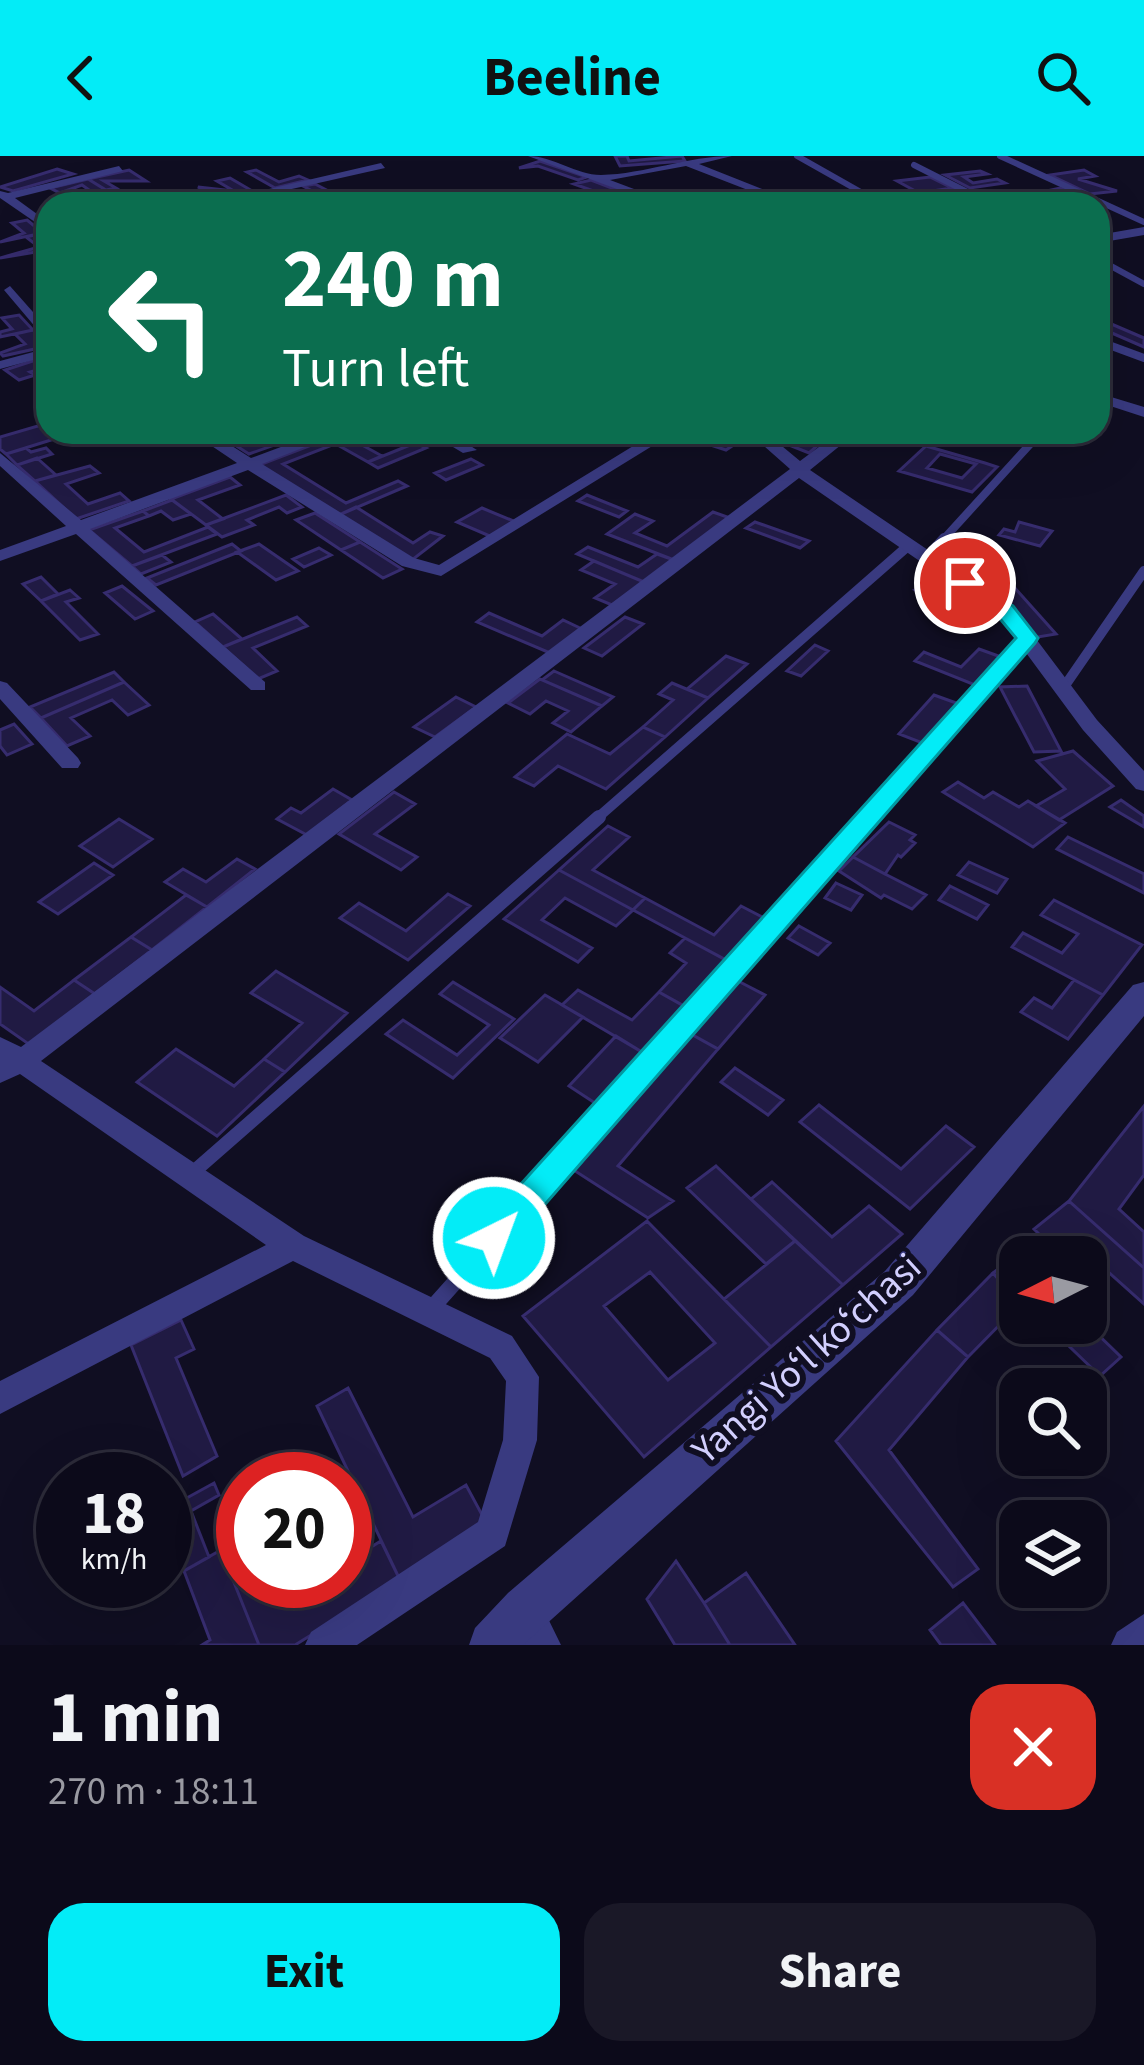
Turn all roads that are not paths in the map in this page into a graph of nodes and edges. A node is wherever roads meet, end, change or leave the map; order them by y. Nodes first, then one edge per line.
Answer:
1 (532, 156) edge
2 (727, 156) edge
3 (797, 156) edge
4 (1000, 156) edge
5 (688, 163) junction
6 (914, 165) dead end
7 (381, 166) dead end
8 (119, 169) dead end
9 (599, 178) junction
10 (264, 192) edge
11 (636, 192) edge
12 (763, 192) edge
13 (861, 192) edge
14 (968, 192) edge
15 (1079, 192) edge
16 (4, 195) edge
17 (1110, 206) edge
18 (36, 218) edge
19 (1144, 222) edge
20 (1144, 231) edge
21 (1110, 237) edge
22 (1110, 266) edge
23 (1144, 284) edge
24 (10, 290) dead end
25 (36, 323) edge
26 (1110, 345) edge
27 (36, 355) edge
28 (1144, 358) edge
29 (0, 365) edge
30 (1110, 401) edge
31 (1144, 412) edge
32 (216, 444) edge
33 (302, 444) edge
34 (458, 444) edge
35 (647, 444) edge
36 (771, 444) edge
37 (834, 444) edge
38 (1030, 444) edge
39 (469, 450) dead end
40 (0, 458) edge
41 (246, 465) junction
42 (803, 469) junction
43 (74, 526) junction
44 (908, 546) junction
45 (0, 556) edge
46 (926, 558) junction
47 (1144, 571) edge
48 (1028, 638) junction
49 (0, 686) edge
50 (258, 686) dead end
51 (1064, 687) junction
52 (70, 763) dead end
53 (1144, 784) edge
54 (1144, 994) edge
55 (8, 1060) edge
56 (189, 1175) junction
57 (293, 1246) junction
58 (431, 1309) junction
59 (0, 1398) edge
60 (533, 1627) edge
61 (1144, 1633) edge
62 (324, 1645) edge
63 (492, 1645) edge
64 (1130, 1645) edge

1 - 9 street
2 - 5 street
3 - 13 lane
4 - 15 lane
5 - 9 street
5 - 12 street
6 - 14 lane
7 - 10 street
8 - 16 street
9 - 11 street
16 - 18 street
17 - 19 lane
20 - 21 street
22 - 23 lane
24 - 25 street
26 - 28 lane
27 - 29 street
30 - 31 street
32 - 41 street
33 - 41 street
34 - 39 street
35 - 41 street
36 - 42 street
37 - 42 street
38 - 46 lane
40 - 43 street
41 - 43 street
42 - 44 street
42 - 55 street
43 - 45 street
43 - 50 street
44 - 46 street
44 - 56 lane
46 - 48 street
47 - 51 lane
48 - 51 street
48 - 58 lane
49 - 52 street
51 - 53 street
54 - 60 street, Yangi Yoʻl koʻchasi
55 - 56 street
56 - 57 street
57 - 58 street
57 - 59 street
58 - 62 street
60 - 63 street, Yangi Yoʻl koʻchasi
61 - 64 street

